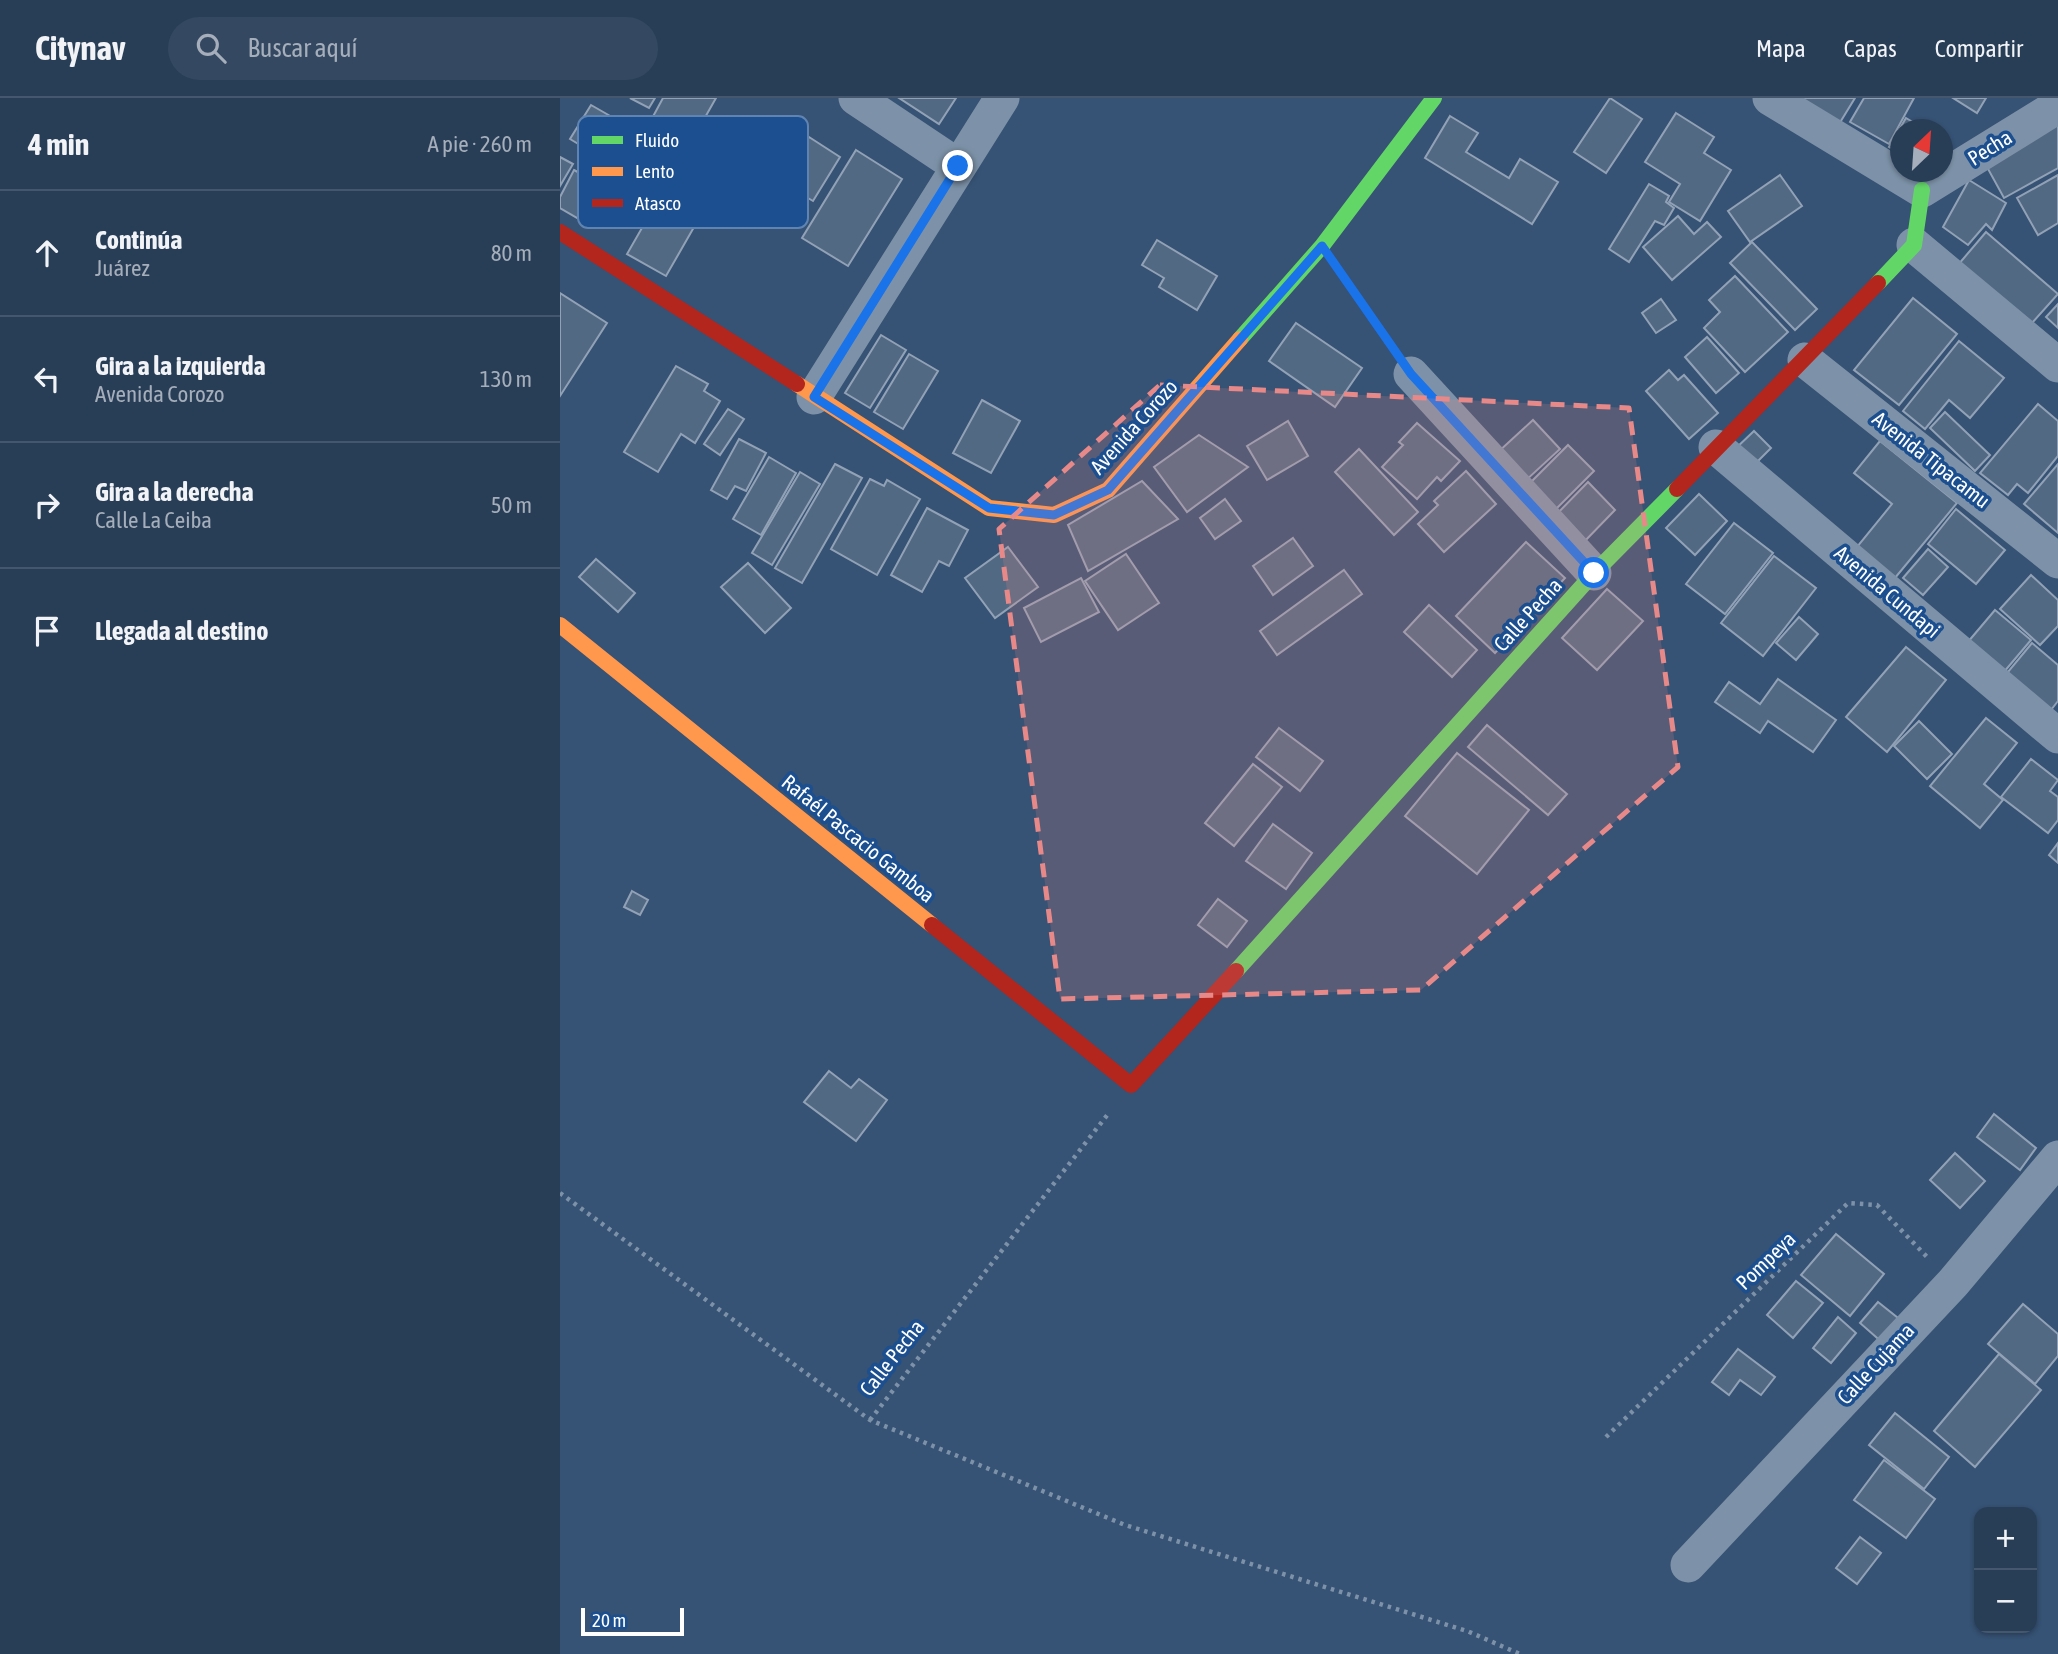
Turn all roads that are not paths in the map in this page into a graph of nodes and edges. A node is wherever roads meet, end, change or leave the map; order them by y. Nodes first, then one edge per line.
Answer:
1 (856, 98) edge
2 (1002, 98) edge
3 (1434, 98) edge
4 (1770, 98) edge
5 (2058, 106) edge
6 (958, 166) junction
7 (1922, 190) junction
8 (560, 232) edge
9 (1914, 245) junction
10 (1805, 360) junction
11 (2058, 365) edge
12 (1411, 374) road end
13 (814, 397) junction
14 (1716, 447) junction
15 (2058, 561) edge
16 (1594, 573) junction
17 (560, 625) edge
18 (2058, 736) edge
19 (1131, 1084) joint
20 (2058, 1158) edge
21 (1688, 1565) dead end

1 - 6 street
2 - 6 street
3 - 13 street, Avenida Corozo
4 - 7 street
5 - 7 street, Pecha
6 - 13 street
7 - 9 street
8 - 13 street, Avenida Corozo
9 - 10 street, Calle Pecha
9 - 11 street
10 - 14 street, Calle Pecha
10 - 15 street, Avenida Tipacamu
12 - 16 street
14 - 16 street, Calle Pecha
14 - 18 street, Avenida Cundapi
16 - 19 street, Calle Pecha
17 - 19 street, Rafaél Pascacio Gamboa
20 - 21 street, Calle Cujama

